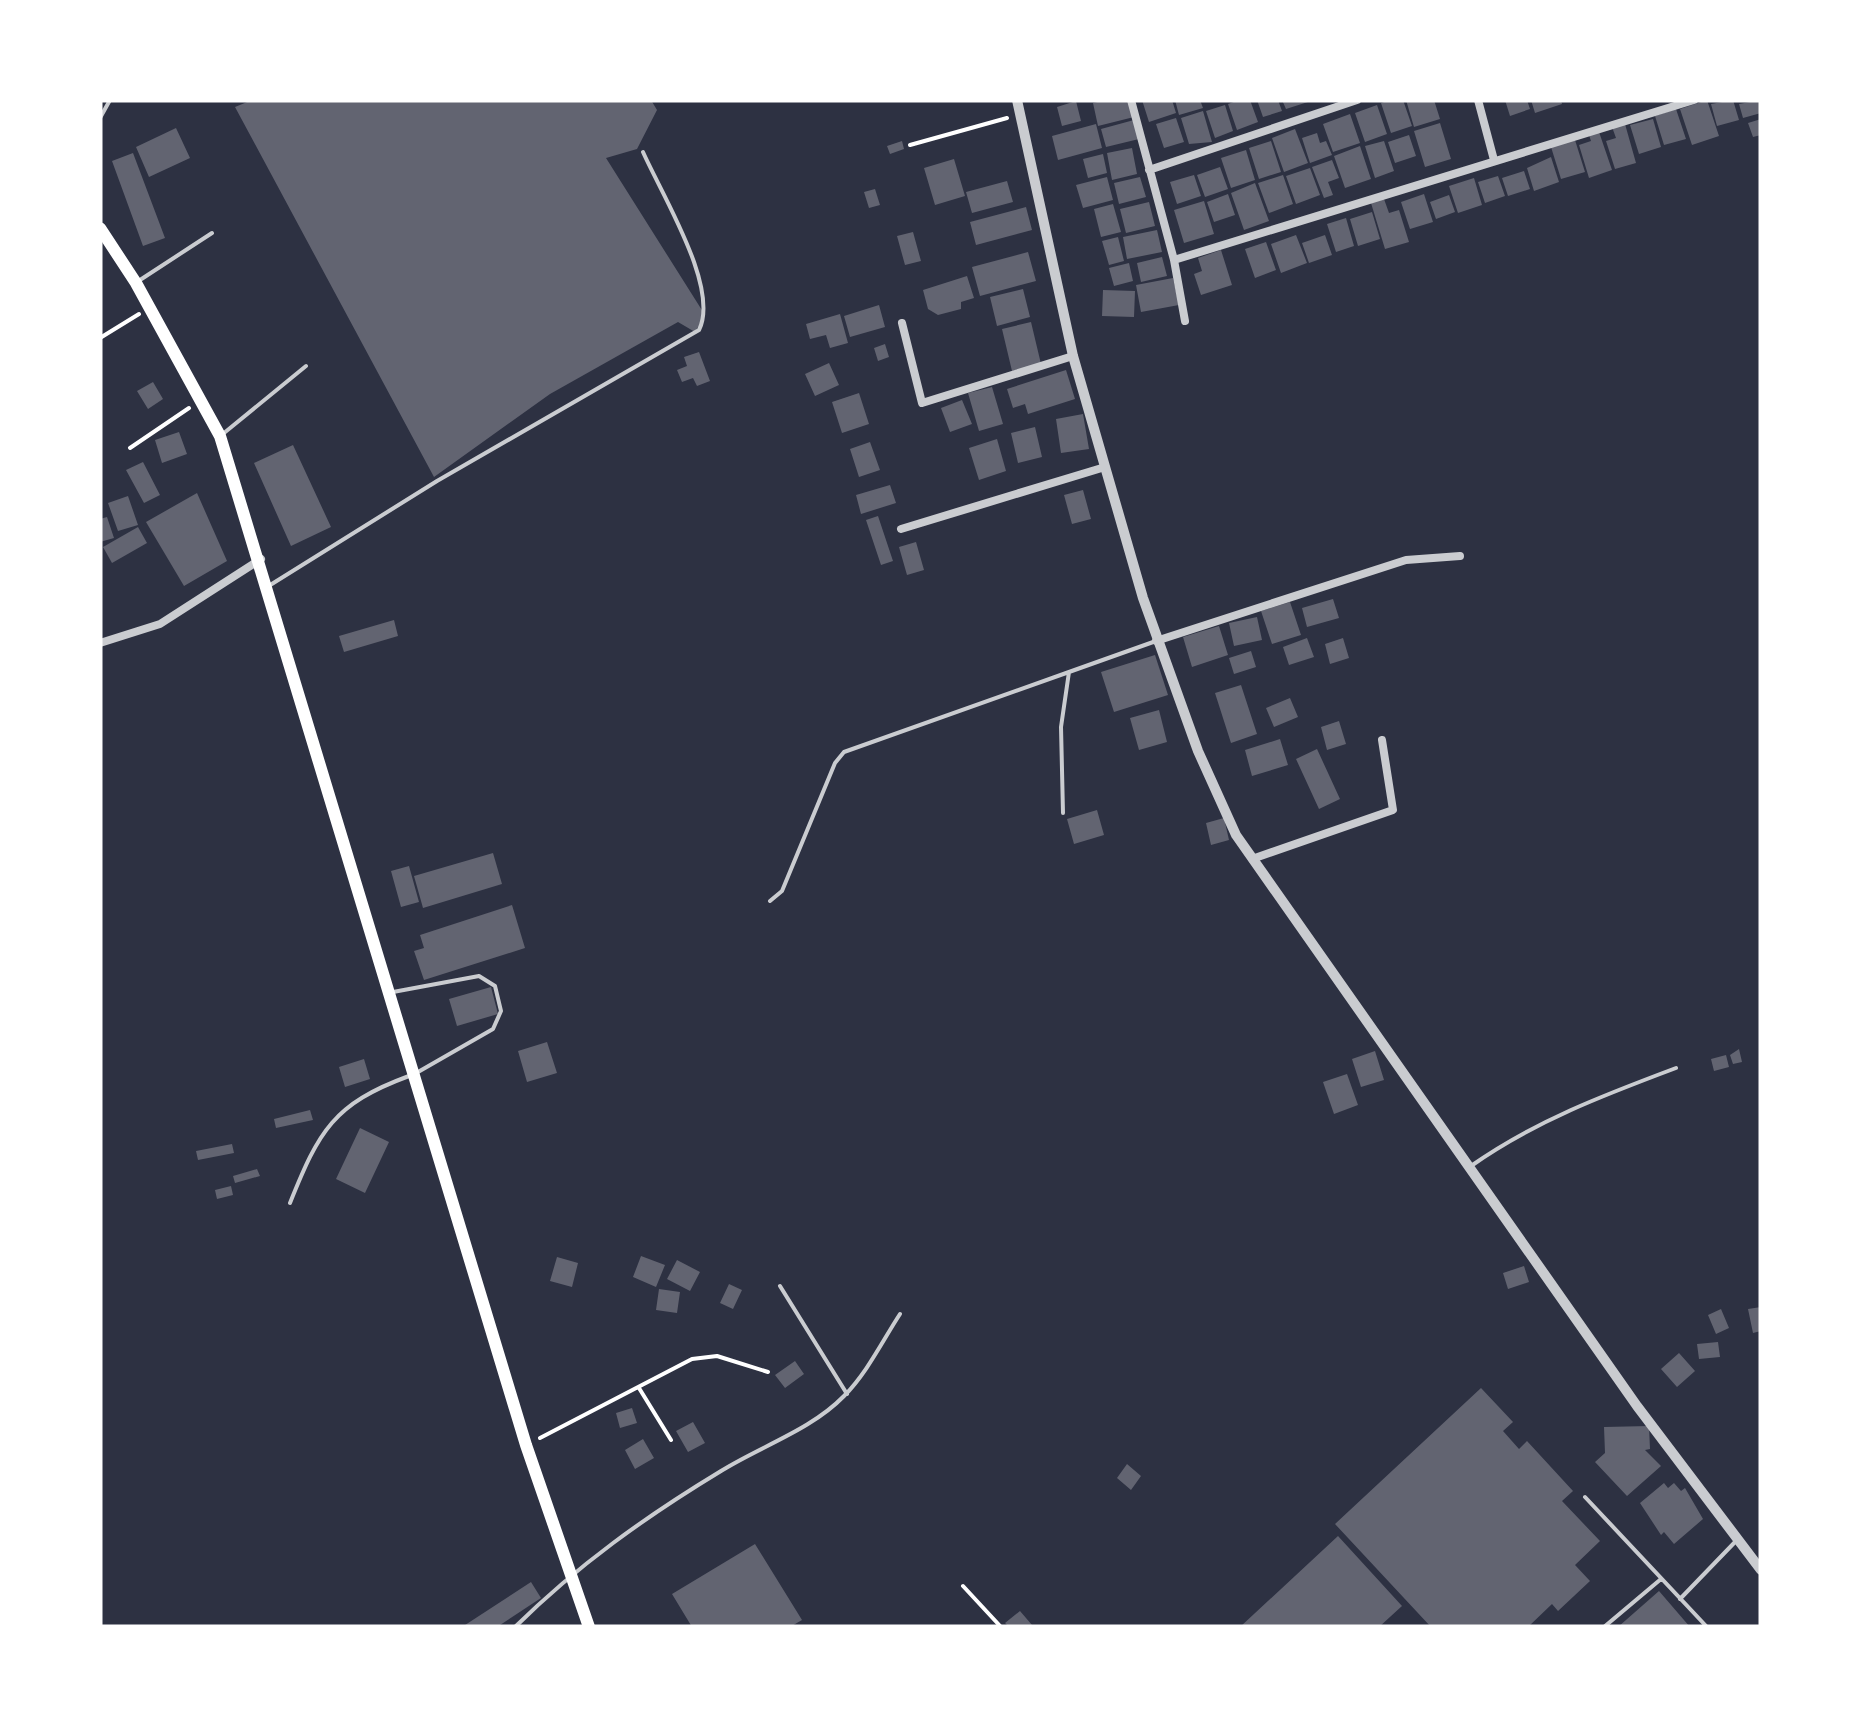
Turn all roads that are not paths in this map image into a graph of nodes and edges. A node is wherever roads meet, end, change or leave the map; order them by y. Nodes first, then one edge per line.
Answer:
1 (110, 100) edge
2 (1016, 100) edge
3 (1130, 100) edge
4 (1357, 100) edge
5 (1478, 100) edge
6 (1694, 100) edge
7 (100, 118) edge
8 (642, 152) dead end
9 (1494, 160) junction
10 (1149, 170) junction
11 (100, 228) edge
12 (212, 232) dead end
13 (1174, 260) junction
14 (136, 283) junction
15 (1185, 322) dead end
16 (902, 323) dead end
17 (1073, 356) junction
18 (306, 366) dead end
19 (220, 436) junction
20 (1105, 466) junction
21 (901, 529) dead end
22 (1460, 556) dead end
23 (261, 559) junction
24 (267, 587) junction
25 (1156, 641) junction
26 (100, 643) edge
27 (1069, 672) junction
28 (1382, 740) dead end
29 (1063, 814) dead end
30 (1252, 859) junction
31 (770, 901) dead end
32 (388, 993) junction
33 (1676, 1068) dead end
34 (413, 1075) junction
35 (1471, 1166) junction
36 (290, 1203) dead end
37 (780, 1286) dead end
38 (900, 1314) dead end
39 (846, 1394) junction
40 (1585, 1497) dead end
41 (1738, 1538) junction
42 (1761, 1570) edge
43 (572, 1571) junction
44 (1662, 1578) junction
45 (1680, 1599) junction
46 (515, 1627) edge
47 (589, 1627) edge
48 (1604, 1627) edge
49 (1707, 1627) edge

1 - 7 lane
2 - 17 street
3 - 10 street
4 - 10 street
5 - 9 street
6 - 9 street
8 - 24 lane
9 - 13 street
10 - 13 street
11 - 14 main road
12 - 14 lane
13 - 15 street
14 - 19 main road
16 - 17 street
17 - 20 street
18 - 19 lane
19 - 23 main road
20 - 21 street
20 - 25 street
22 - 25 street
23 - 24 main road
23 - 26 street
24 - 32 main road
25 - 27 lane
25 - 30 street
27 - 29 lane
27 - 31 lane
28 - 30 street
30 - 35 street
32 - 34 main road
32 - 34 lane
33 - 35 lane
34 - 36 lane
34 - 43 main road
35 - 41 street
37 - 39 lane
38 - 39 lane
39 - 43 lane
40 - 44 lane
41 - 42 street
41 - 45 lane
43 - 46 lane
43 - 47 main road
44 - 45 lane
44 - 48 lane
45 - 49 lane

